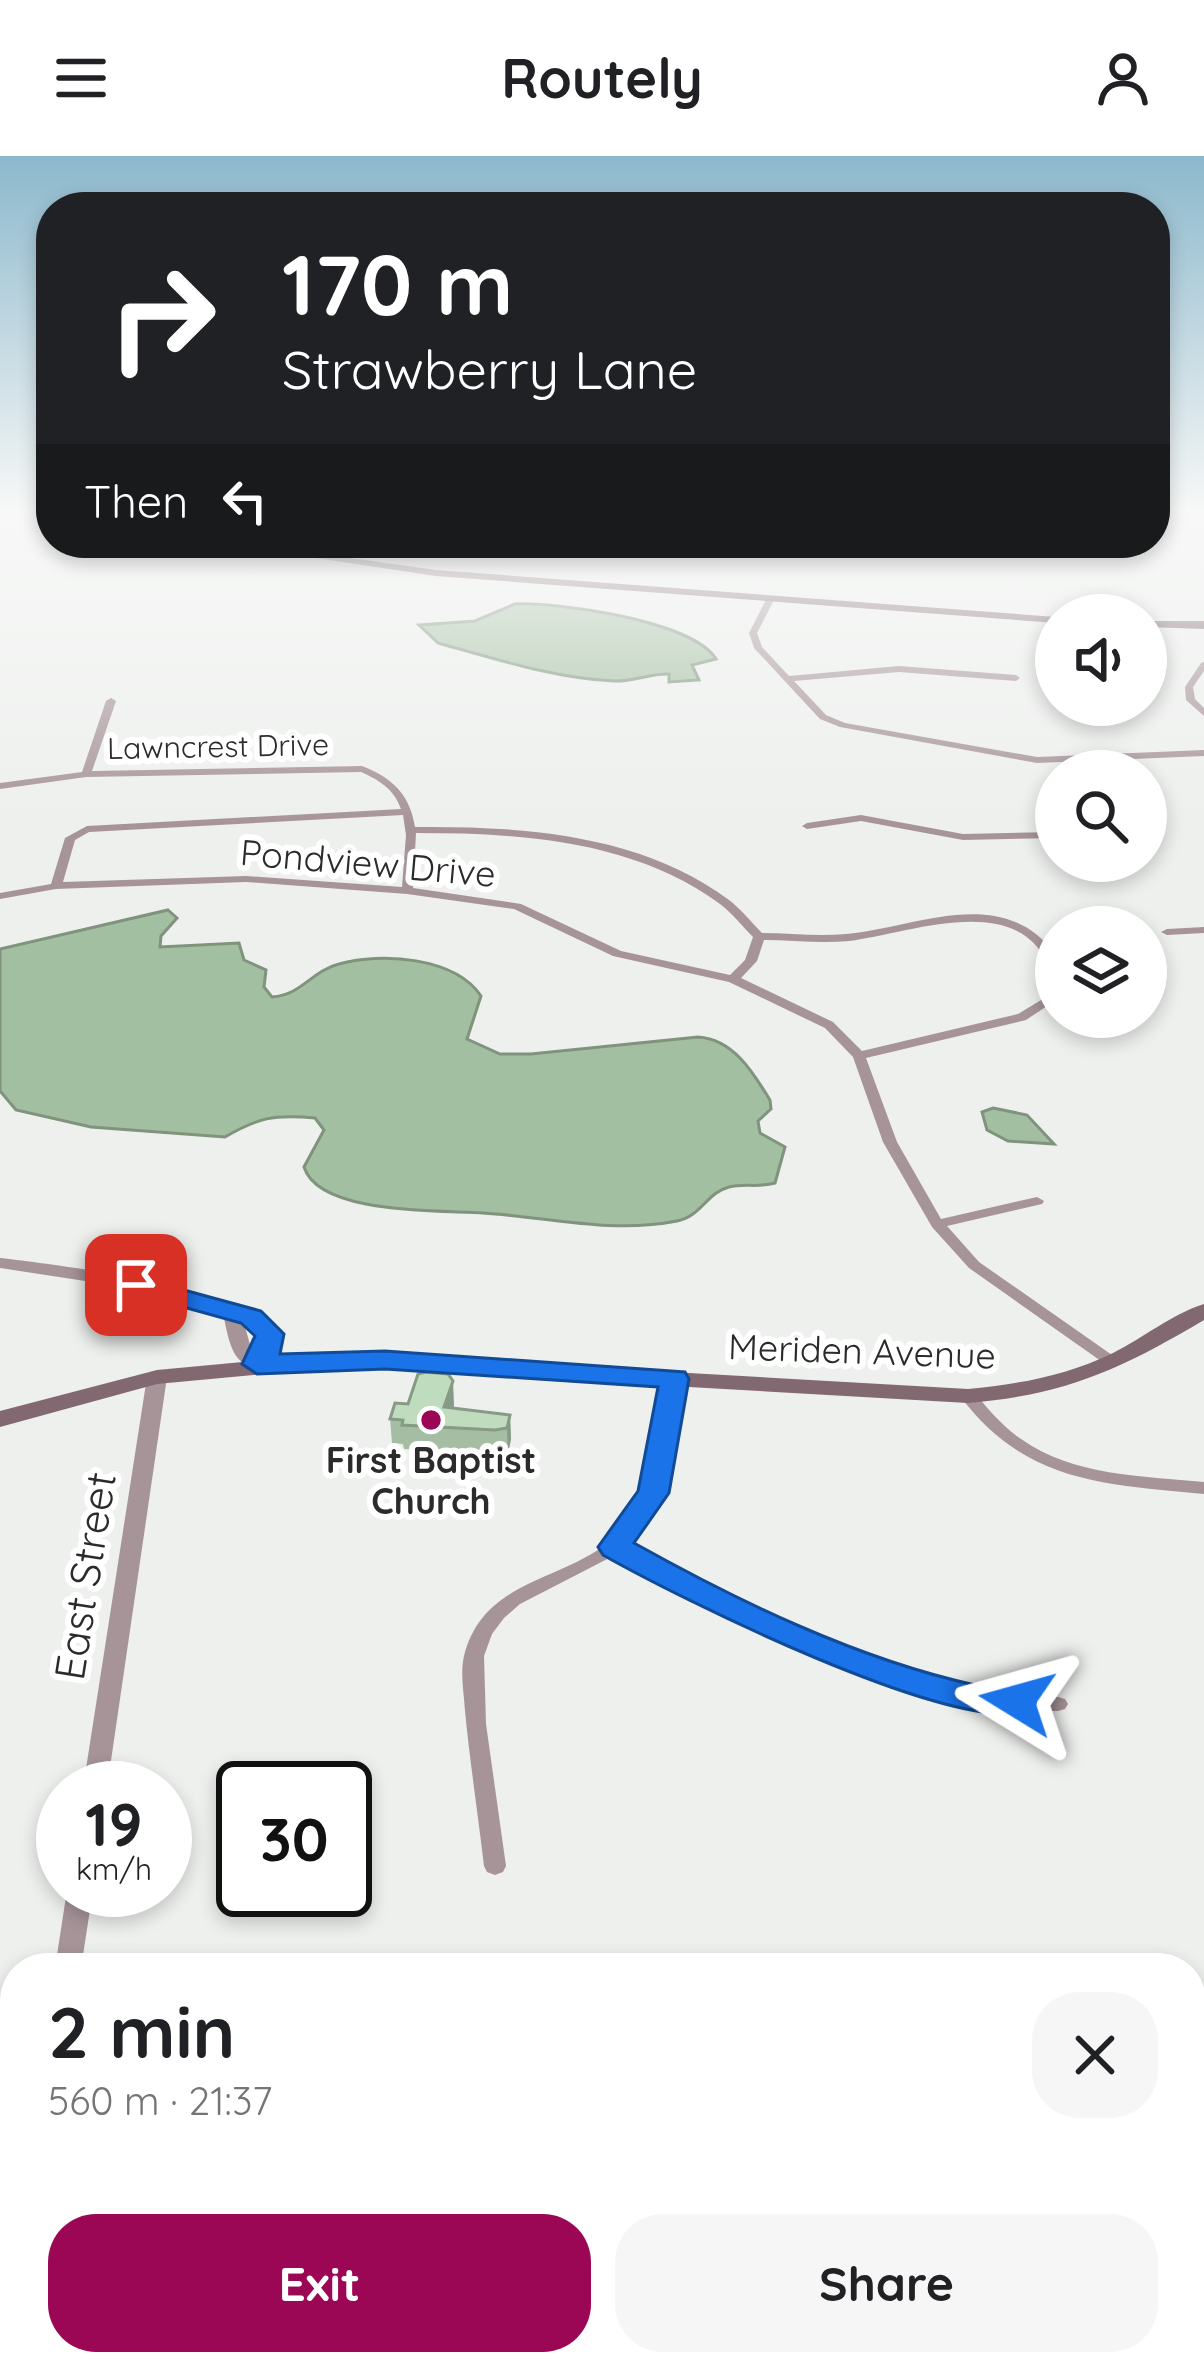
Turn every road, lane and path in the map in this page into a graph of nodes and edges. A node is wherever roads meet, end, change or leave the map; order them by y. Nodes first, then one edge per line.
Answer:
1 (762, 617) edge
2 (1167, 624) edge
3 (1204, 625) edge
4 (1204, 665) edge
5 (1016, 678) dead end
6 (788, 679) junction
7 (111, 701) dead end
8 (1204, 713) edge
9 (1204, 753) edge
10 (1167, 754) edge
11 (1035, 758) edge
12 (86, 774) junction
13 (0, 786) edge
14 (409, 812) junction
15 (806, 826) dead end
16 (414, 830) junction
17 (1035, 836) edge
18 (56, 886) junction
19 (407, 891) junction
20 (0, 896) edge
21 (1204, 930) edge
22 (1167, 932) dead end
23 (759, 935) junction
24 (1035, 937) edge
25 (733, 979) junction
26 (1035, 1009) edge
27 (859, 1056) junction
28 (1037, 1201) dead end
29 (937, 1224) junction
30 (0, 1263) edge
31 (1204, 1311) edge
32 (232, 1314) junction
33 (1114, 1362) junction
34 (257, 1364) junction
35 (157, 1377) junction
36 (674, 1379) junction
37 (968, 1396) junction
38 (0, 1419) edge
39 (1204, 1488) edge
40 (614, 1547) junction
41 (1058, 1704) dead end
42 (99, 1761) edge
43 (495, 1866) dead end
44 (76, 1917) edge
45 (70, 1953) edge

1 - 6 street
2 - 3 main road
4 - 8 street
5 - 6 street
6 - 11 street
7 - 12 street
9 - 10 street
12 - 13 street, Lawncrest Drive
12 - 14 street, Lawncrest Drive
14 - 16 street, Lawncrest Drive
14 - 18 street
15 - 17 street
16 - 19 street, Lawncrest Drive
16 - 23 street
18 - 19 street, Pondview Drive
18 - 20 street, Pondview Drive
19 - 25 street, Pondview Drive
21 - 22 street
23 - 24 street
23 - 25 street
25 - 27 street, Pondview Drive
26 - 27 street
27 - 29 street, Pondview Drive
28 - 29 street
29 - 33 street, Pondview Drive
30 - 32 street
31 - 33 main road, Meriden Avenue
32 - 34 street
32 - 34 street
33 - 37 main road, Meriden Avenue
34 - 35 main road, Meriden Avenue
34 - 36 main road, Meriden Avenue
35 - 38 main road, Meriden Avenue
35 - 42 street, East Street
36 - 37 main road, Meriden Avenue
36 - 40 street
37 - 39 street
40 - 41 street
40 - 43 street
44 - 45 street

